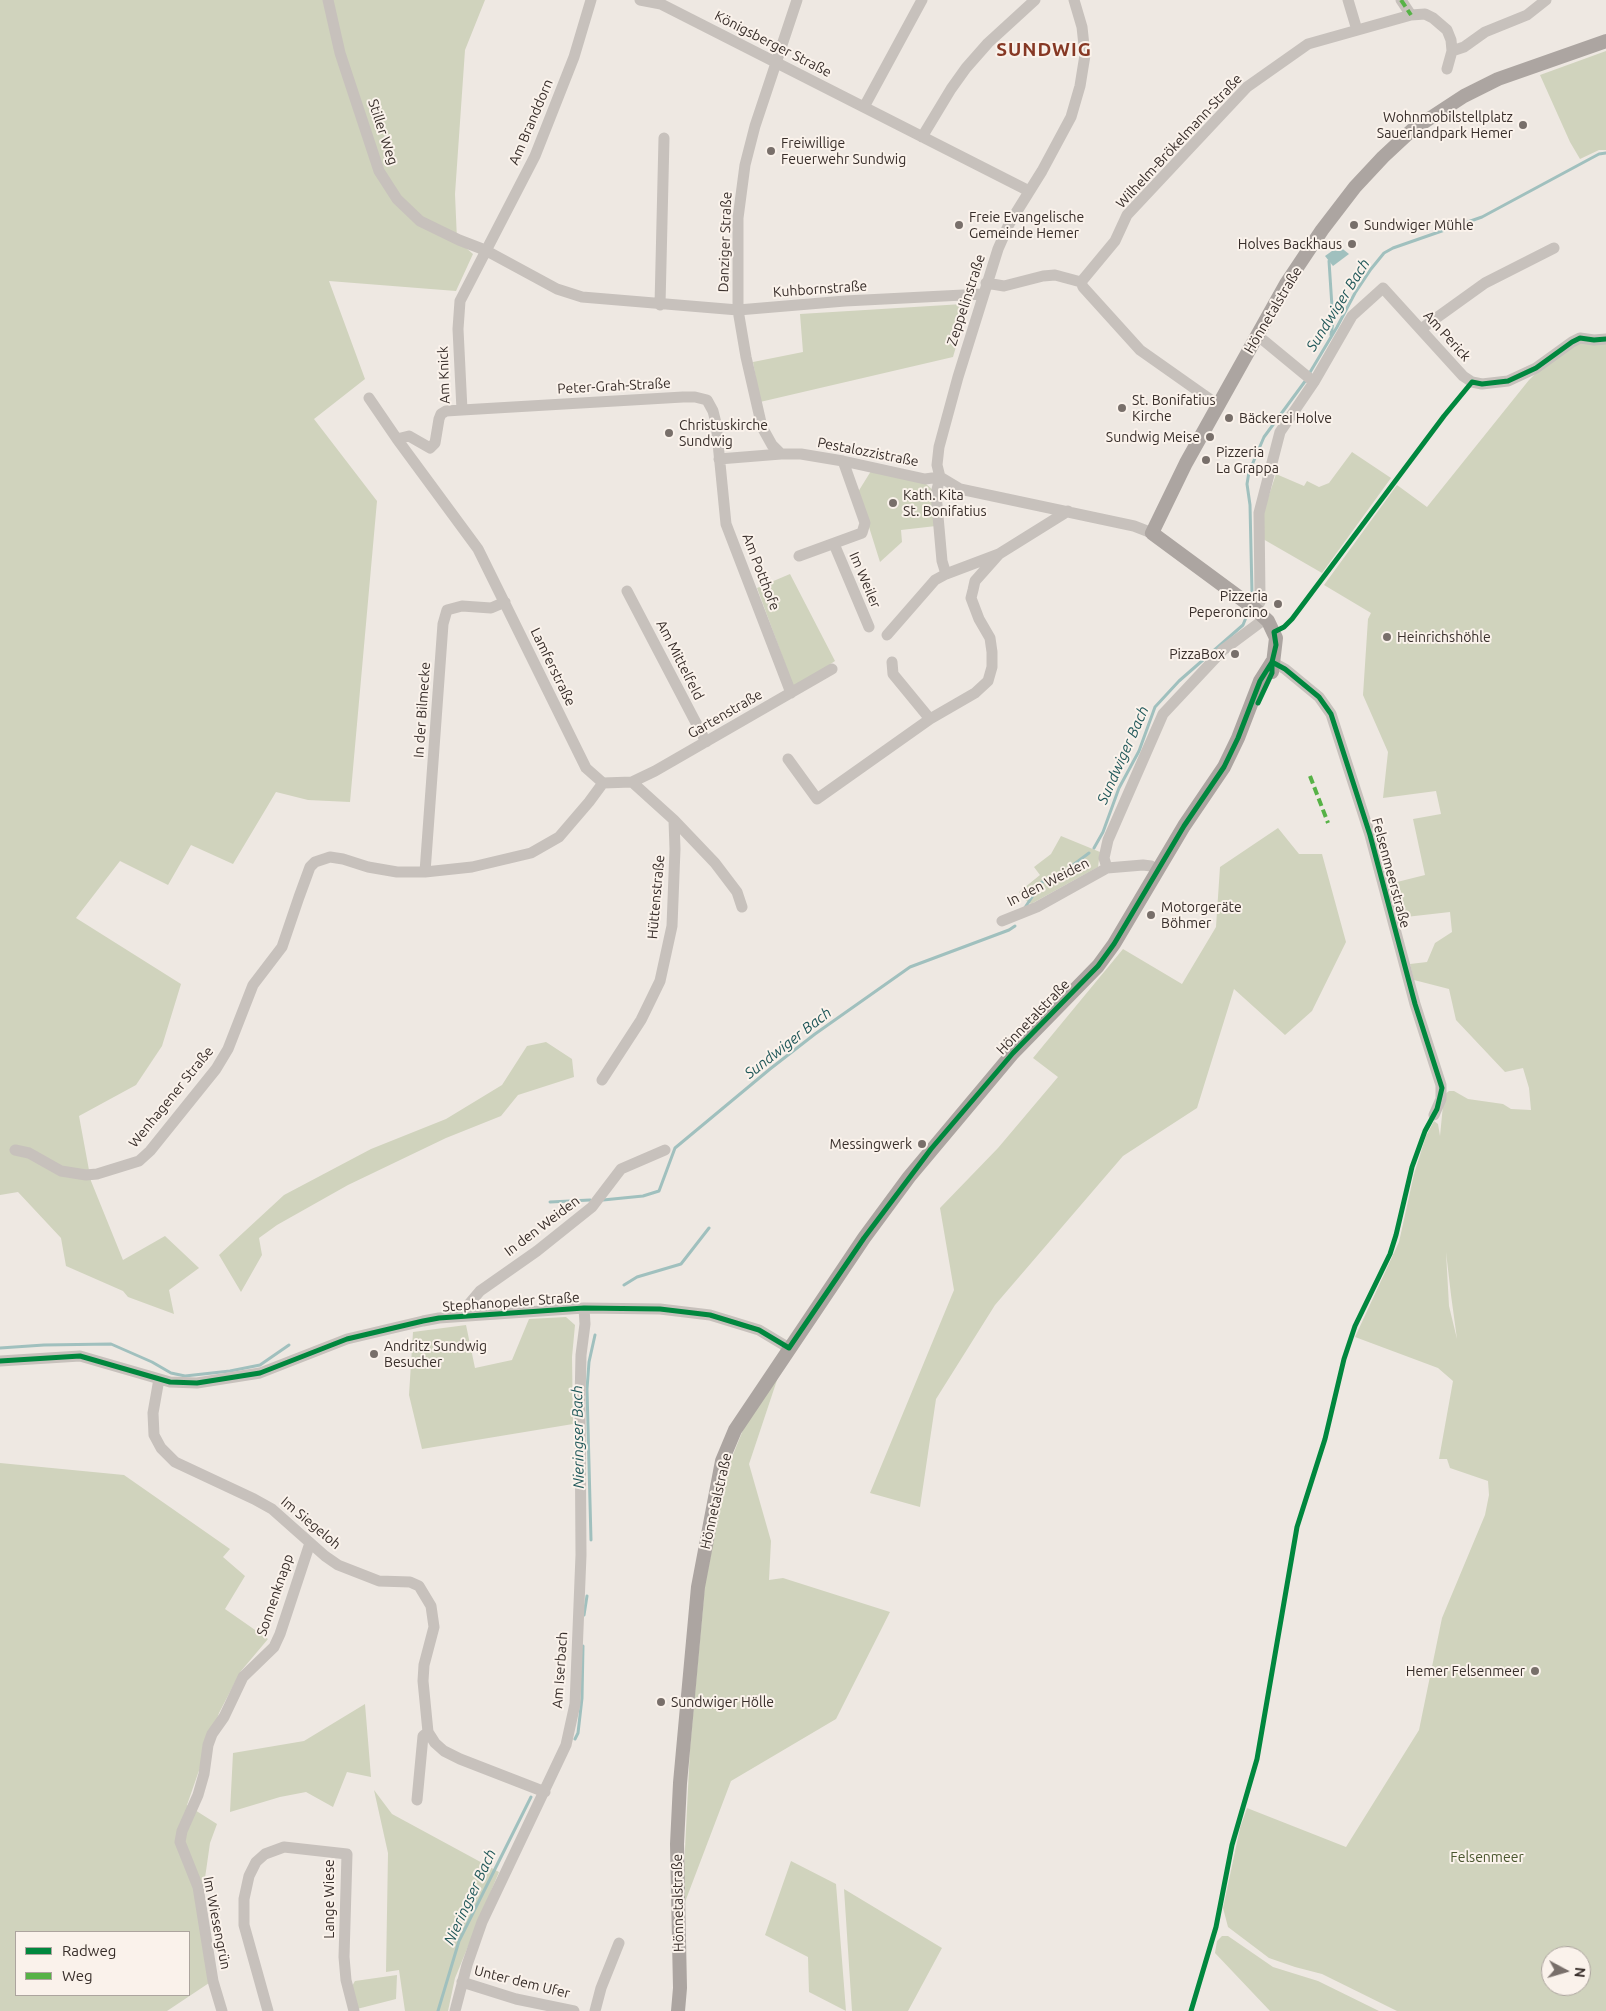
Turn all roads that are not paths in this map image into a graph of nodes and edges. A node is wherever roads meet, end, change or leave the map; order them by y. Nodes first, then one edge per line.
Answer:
1 (328, 0) edge
2 (591, 0) edge
3 (640, 0) edge
4 (797, 0) edge
5 (922, 0) edge
6 (1035, 0) edge
7 (1074, 0) edge
8 (1348, 0) edge
9 (1401, 0) edge
10 (1546, 0) edge
11 (1411, 15) junction
12 (1357, 30) junction
13 (1606, 41) edge
14 (1452, 51) junction
15 (777, 62) junction
16 (1447, 69) dead end
17 (864, 107) junction
18 (922, 137) junction
19 (664, 138) dead end
20 (1029, 191) junction
21 (1554, 248) dead end
22 (486, 250) junction
23 (986, 282) junction
24 (1081, 282) junction
25 (983, 294) junction
26 (660, 305) junction
27 (738, 310) junction
28 (1421, 329) junction
29 (1257, 336) junction
30 (1606, 339) edge
31 (1309, 379) junction
32 (369, 398) dead end
33 (1218, 405) junction
34 (462, 410) junction
35 (397, 439) junction
36 (781, 454) junction
37 (719, 459) junction
38 (843, 461) junction
39 (940, 478) junction
40 (1068, 511) junction
41 (1152, 533) junction
42 (834, 544) junction
43 (999, 554) junction
44 (799, 556) dead end
45 (946, 574) junction
46 (627, 591) dead end
47 (505, 602) junction
48 (1260, 614) junction
49 (870, 627) dead end
50 (887, 635) dead end
51 (892, 662) dead end
52 (1272, 662) junction
53 (832, 669) dead end
54 (792, 693) junction
55 (930, 719) junction
56 (706, 742) junction
57 (788, 759) dead end
58 (632, 782) junction
59 (603, 783) junction
60 (674, 820) junction
61 (1107, 868) junction
62 (1158, 871) junction
63 (425, 872) junction
64 (742, 907) dead end
65 (1002, 921) dead end
66 (602, 1080) dead end
67 (1434, 1115) dead end
68 (15, 1150) dead end
69 (665, 1150) dead end
70 (584, 1308) junction
71 (470, 1316) junction
72 (789, 1348) junction
73 (0, 1361) edge
74 (159, 1379) junction
75 (310, 1543) junction
76 (428, 1732) junction
77 (545, 1792) junction
78 (417, 1800) dead end
79 (180, 1842) joint
80 (619, 1943) dead end
81 (462, 1982) junction
82 (222, 2011) edge
83 (268, 2011) edge
84 (354, 2011) edge
85 (455, 2011) edge
86 (574, 2011) edge
87 (595, 2011) edge
88 (678, 2011) edge

1 - 22 street, Stiller Weg
2 - 22 street, Am Branddorn
3 - 15 street, Königsberger Straße
4 - 15 street, Danziger Straße
5 - 17 street
6 - 18 street
7 - 20 street, Zeppelinstraße
8 - 12 street
9 - 11 street
10 - 14 street
11 - 12 street, Wilhelm-Brökelmann-Straße
11 - 14 street, Wilhelm-Brökelmann-Straße
12 - 24 street, Wilhelm-Brökelmann-Straße
13 - 29 main road, Hönnetalstraße
14 - 16 street
15 - 17 street, Königsberger Straße
15 - 27 street, Danziger Straße
17 - 18 street, Königsberger Straße
18 - 20 street, Königsberger Straße
19 - 26 street
20 - 23 street, Zeppelinstraße
21 - 28 street
22 - 26 street, Kuhbornstraße
22 - 34 street, Am Knick
23 - 24 street
23 - 25 street, Zeppelinstraße
24 - 33 street
25 - 27 street, Kuhbornstraße
25 - 39 street, Zeppelinstraße
26 - 27 street, Kuhbornstraße
27 - 36 street, Danziger Straße
28 - 30 street, Am Perick
28 - 31 street, Am Perick
29 - 31 street
29 - 33 main road, Hönnetalstraße
31 - 48 street
32 - 35 street, Lamferstraße
33 - 41 main road, Hönnetalstraße
34 - 35 street, Am Knick
34 - 37 street, Peter-Grah-Straße
35 - 47 street, Lamferstraße
36 - 37 street, Pestalozzistraße
36 - 38 street, Pestalozzistraße
37 - 54 street, Am Potthofe
38 - 39 street, Pestalozzistraße
38 - 42 street, Im Weiler
39 - 40 street, Pestalozzistraße
39 - 45 street
40 - 41 street, Pestalozzistraße
40 - 43 street
41 - 48 main road
42 - 44 street, Im Weiler
42 - 49 street, Im Weiler
43 - 45 street
43 - 55 street
45 - 50 street
46 - 56 street, Am Mittelfeld
47 - 59 street, Lamferstraße
47 - 63 street, In der Bilmecke
48 - 52 main road, Hönnetalstraße
48 - 61 street, In den Weiden
51 - 55 street
52 - 62 main road, Hönnetalstraße
52 - 67 street, Felsenmeerstraße
53 - 54 street, Gartenstraße
54 - 56 street, Gartenstraße
55 - 57 street
56 - 58 street, Gartenstraße
58 - 59 street
58 - 60 street
59 - 63 street, Wenhagener Straße
60 - 64 street
60 - 66 street, Hüttenstraße
61 - 62 street, In den Weiden
61 - 65 street, In den Weiden
62 - 72 main road, Hönnetalstraße
63 - 68 street, Wenhagener Straße
69 - 71 street, In den Weiden
70 - 71 street, Stephanopeler Straße
70 - 72 street, Stephanopeler Straße
70 - 77 street, Am Iserbach
71 - 74 street, Stephanopeler Straße
72 - 88 main road, Hönnetalstraße
73 - 74 street, Stephanopeler Straße
74 - 75 street, Im Siegeloh
75 - 76 street, Im Siegeloh
75 - 79 street, Sonnenknapp
76 - 77 street
76 - 78 street
77 - 81 street, Am Iserbach
79 - 82 street, Im Wiesengrün
80 - 87 street
81 - 85 street, Am Iserbach
81 - 86 street, Unter dem Ufer
83 - 84 street, Lange Wiese

